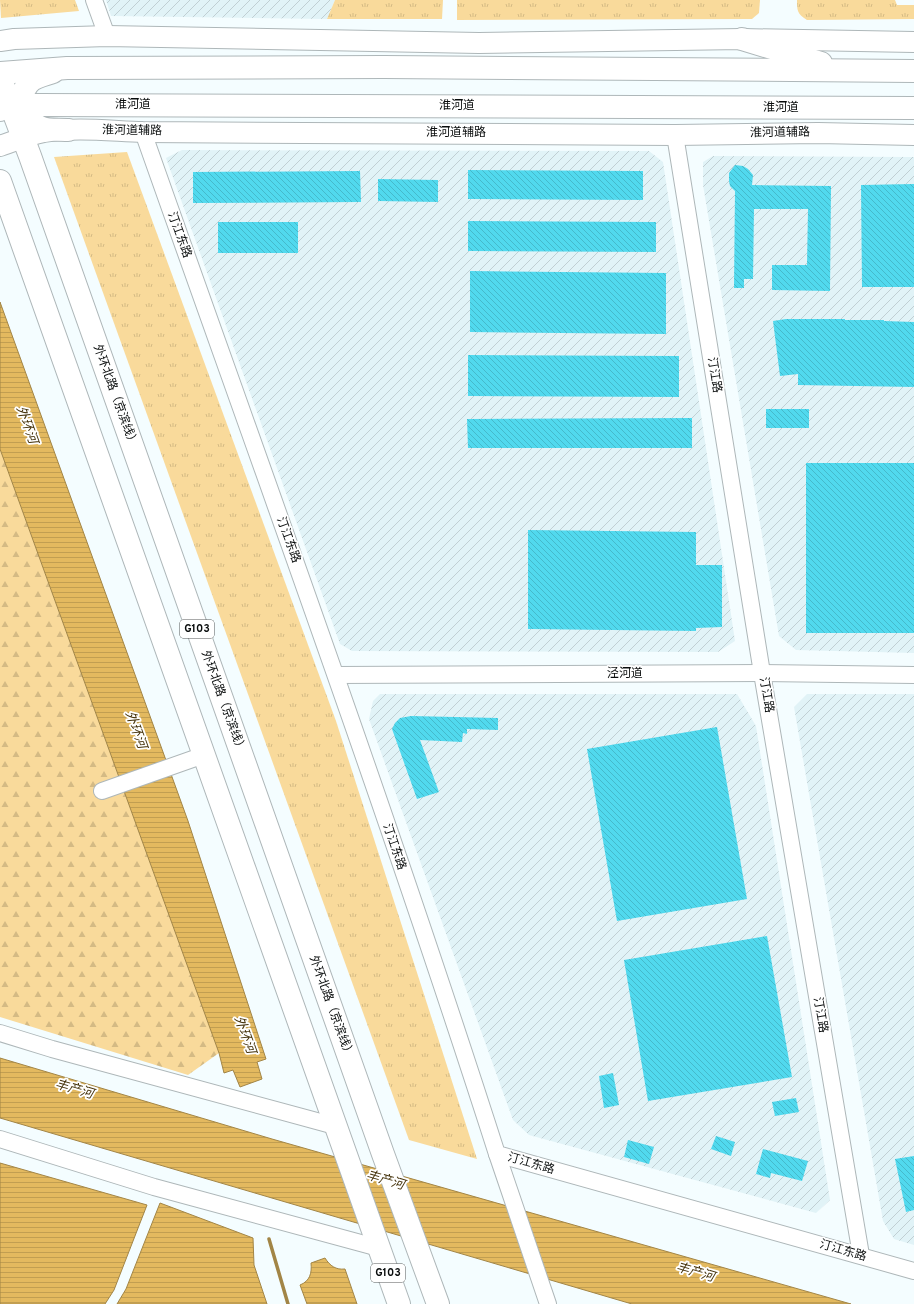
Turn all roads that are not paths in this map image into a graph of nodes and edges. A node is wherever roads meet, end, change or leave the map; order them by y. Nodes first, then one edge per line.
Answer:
1 (94, 0) edge
2 (107, 36) junction
3 (742, 39) junction
4 (0, 41) edge
5 (914, 42) edge
6 (479, 43) junction
7 (384, 67) junction
8 (68, 68) junction
9 (839, 70) junction
10 (914, 71) edge
11 (0, 73) edge
12 (0, 77) edge
13 (11, 107) edge
14 (844, 108) junction
15 (914, 108) edge
16 (914, 121) edge
17 (68, 130) junction
18 (143, 132) junction
19 (675, 134) junction
20 (914, 135) edge
21 (22, 138) junction
22 (0, 146) edge
23 (0, 181) edge
24 (762, 673) junction
25 (336, 675) junction
26 (914, 675) edge
27 (204, 755) junction
28 (102, 791) dead end
29 (0, 1033) edge
30 (335, 1126) junction
31 (0, 1139) edge
32 (497, 1154) junction
33 (378, 1245) junction
34 (861, 1255) junction
35 (914, 1271) edge
36 (399, 1304) edge
37 (438, 1304) edge
38 (548, 1304) edge

1 - 2 street
2 - 4 main road
2 - 6 main road
3 - 5 main road
3 - 6 main road
3 - 9 highway
6 - 7 main road
7 - 8 highway
7 - 9 highway
8 - 11 highway
8 - 13 highway
9 - 10 highway
12 - 13 highway, 外环北路（京滨线） / G103
13 - 14 highway, 淮河道
13 - 17 highway
13 - 21 highway, 外环北路（京滨线） / G103
14 - 15 highway, 淮河道
14 - 16 highway
17 - 18 main road, 淮河道辅路
17 - 21 main road, 淮河道辅路
18 - 19 main road, 淮河道辅路
18 - 25 street, 汀江东路
19 - 20 main road, 淮河道辅路
19 - 24 street, 汀江路
21 - 22 main road, 淮河道辅路
21 - 37 highway, 外环北路（京滨线） / G103
23 - 27 highway, G103
24 - 25 street, 泾河道
24 - 26 street, 泾河道
24 - 34 street, 汀江路
25 - 32 street, 汀江东路
27 - 28 street
27 - 30 highway, G103
29 - 30 street
30 - 33 highway, G103
31 - 33 street
32 - 34 street, 汀江东路
32 - 38 street
33 - 36 highway, G103
34 - 35 street, 汀江东路

